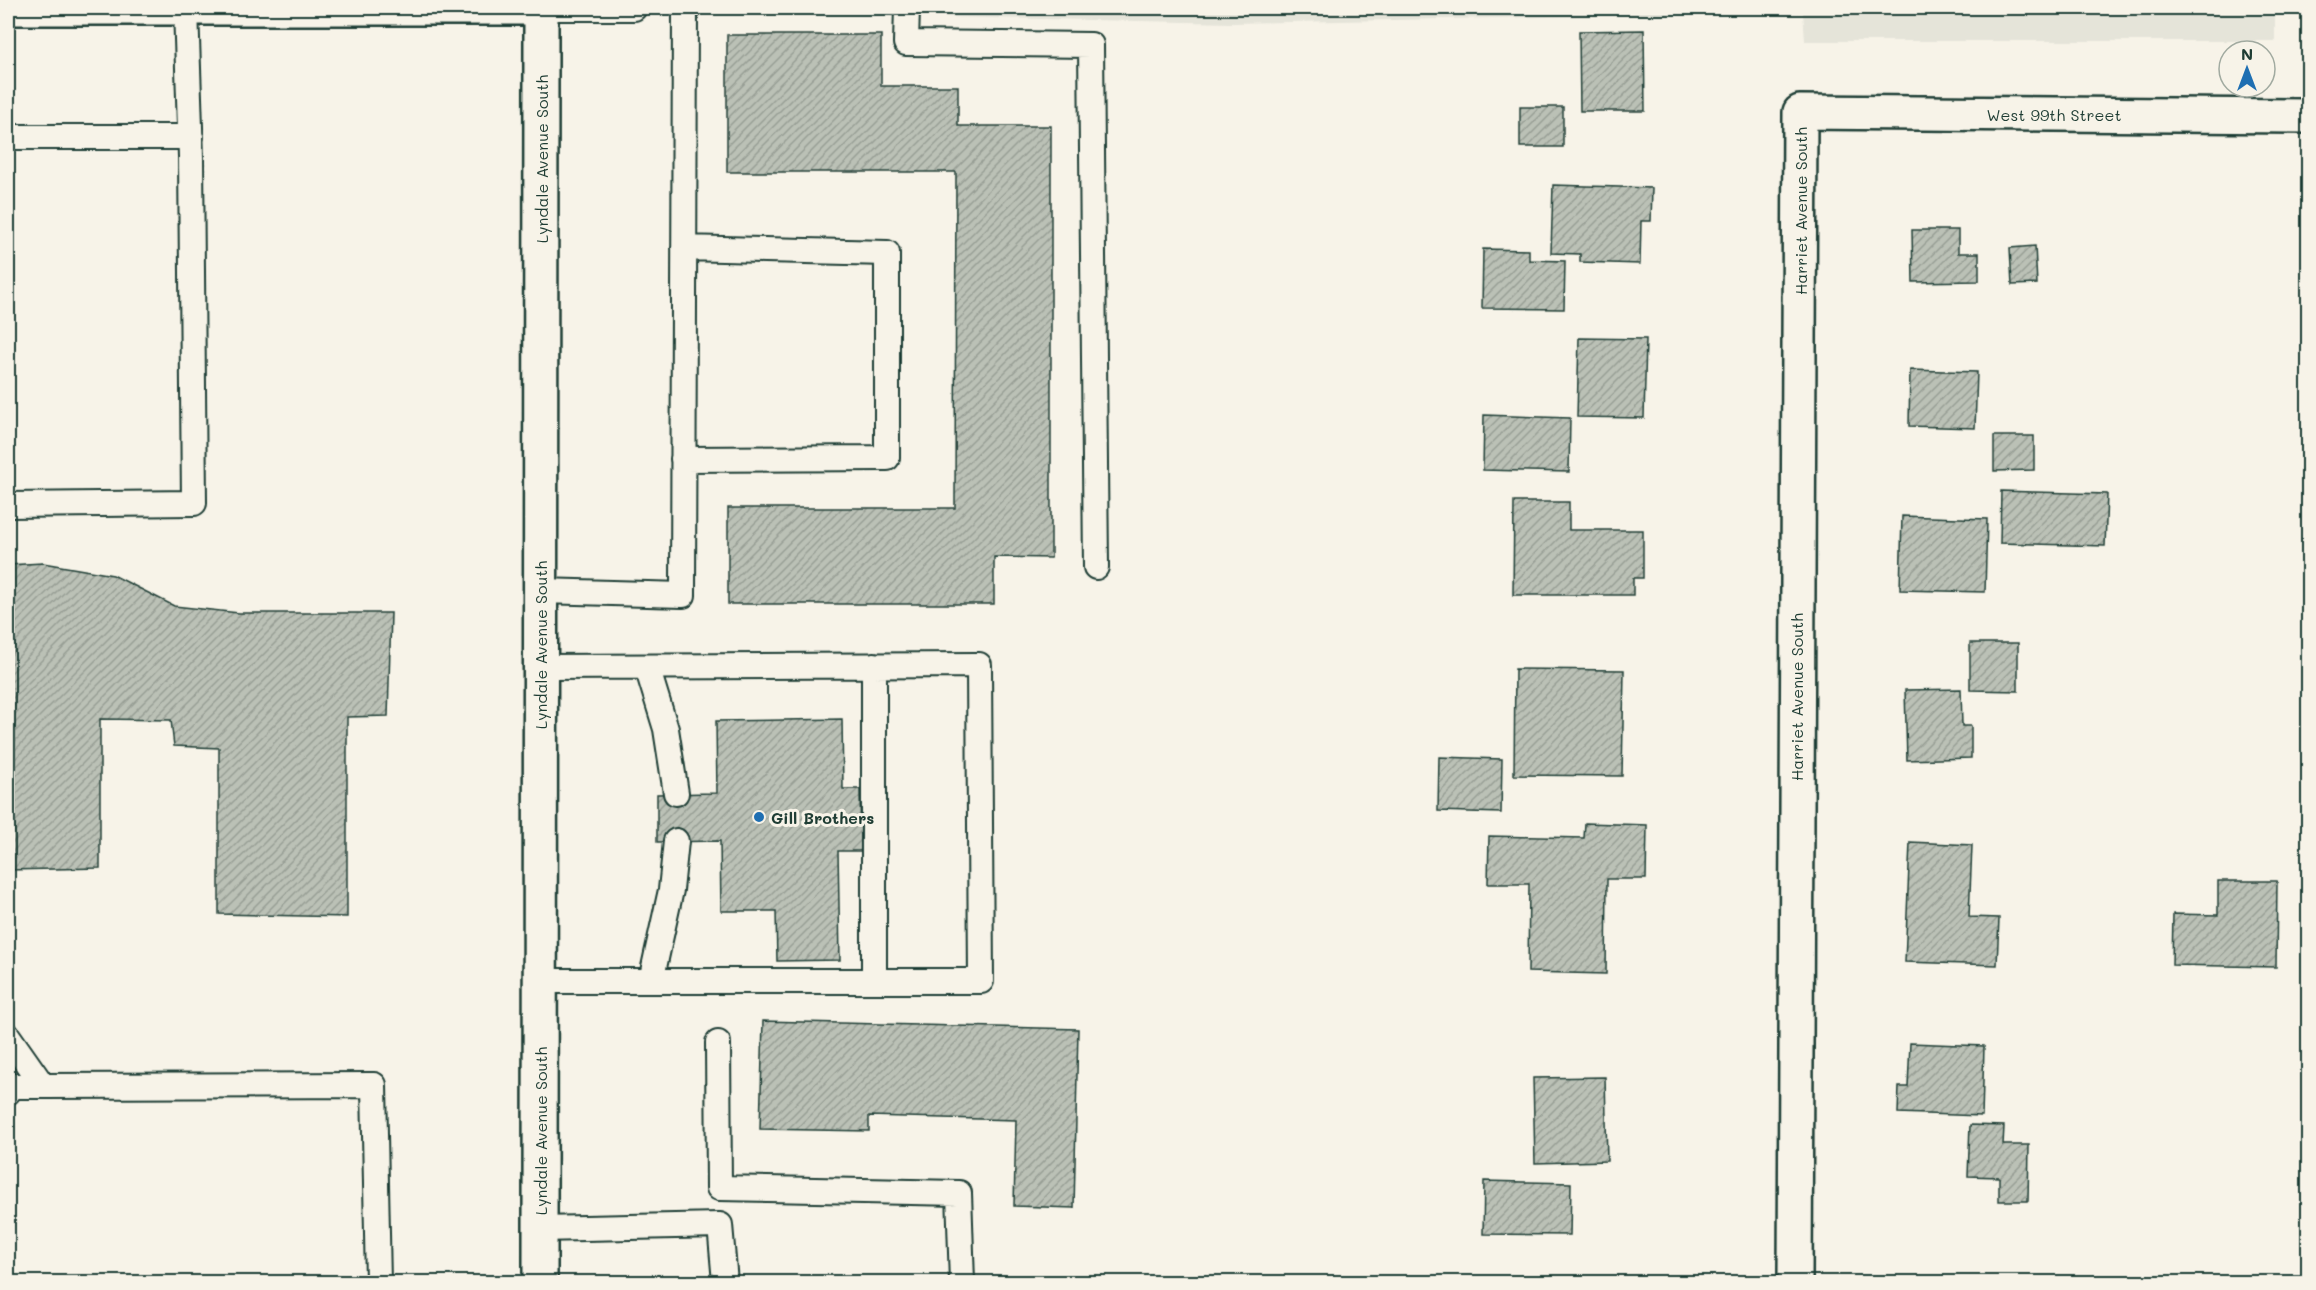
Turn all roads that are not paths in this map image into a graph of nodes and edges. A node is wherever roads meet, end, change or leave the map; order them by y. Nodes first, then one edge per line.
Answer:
1 (8, 8) edge
2 (138, 8) edge
3 (541, 8) edge
4 (634, 8) edge
5 (685, 8) edge
6 (907, 8) edge
7 (186, 9) edge
8 (1800, 112) joint
9 (2308, 116) edge
10 (8, 137) edge
11 (191, 137) junction
12 (684, 248) junction
13 (683, 459) junction
14 (8, 505) edge
15 (1096, 567) dead end
16 (541, 591) junction
17 (874, 665) junction
18 (648, 667) junction
19 (541, 668) junction
20 (676, 794) dead end
21 (676, 841) dead end
22 (540, 981) junction
23 (651, 981) junction
24 (874, 981) junction
25 (8, 1036) edge
26 (718, 1044) dead end
27 (43, 1086) junction
28 (8, 1092) edge
29 (719, 1188) junction
30 (720, 1225) junction
31 (540, 1229) junction
32 (378, 1282) edge
33 (540, 1282) edge
34 (725, 1282) edge
35 (962, 1282) edge
36 (1795, 1282) edge

1 - 2 street
2 - 7 street
3 - 4 lane
3 - 7 street
3 - 16 street, Lyndale Avenue South
5 - 12 lane
6 - 15 lane
7 - 11 lane
8 - 9 street, West 99th Street
8 - 36 street, Harriet Avenue South
10 - 11 lane
11 - 14 lane
12 - 13 lane
12 - 13 lane
13 - 16 lane
16 - 19 street, Lyndale Avenue South
17 - 18 lane
17 - 24 lane
17 - 24 lane
18 - 19 lane
18 - 20 lane
19 - 22 street, Lyndale Avenue South
21 - 23 lane
22 - 23 lane
22 - 31 street, Lyndale Avenue South
23 - 24 lane
25 - 27 lane
26 - 29 lane
27 - 28 lane
27 - 32 lane
29 - 30 lane
29 - 35 lane
30 - 31 lane
30 - 34 lane
31 - 33 street, Lyndale Avenue South

